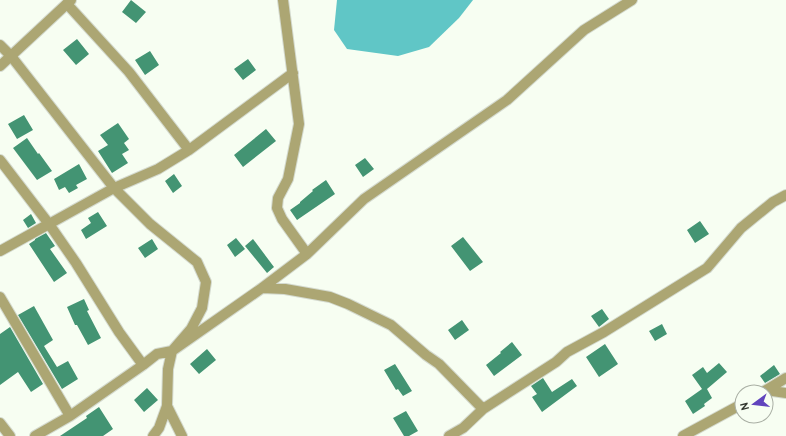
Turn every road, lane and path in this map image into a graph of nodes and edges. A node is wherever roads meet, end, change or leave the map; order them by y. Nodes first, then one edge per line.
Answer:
1 (283, 0) edge
2 (632, 0) edge
3 (69, 2) edge
4 (0, 45) edge
5 (11, 56) junction
6 (0, 66) edge
7 (292, 73) junction
8 (189, 150) junction
9 (0, 160) edge
10 (114, 188) junction
11 (786, 195) edge
12 (49, 224) junction
13 (0, 251) edge
14 (307, 254) junction
15 (262, 288) junction
16 (0, 297) edge
17 (172, 351) junction
18 (142, 366) junction
19 (786, 378) edge
20 (774, 385) edge
21 (774, 392) edge
22 (786, 393) edge
23 (167, 406) junction
24 (734, 408) edge
25 (483, 409) junction
26 (70, 416) junction
27 (0, 423) edge
28 (10, 436) edge
29 (35, 436) edge
30 (153, 436) edge
31 (182, 436) edge
32 (449, 436) edge
33 (683, 436) edge

1 - 7 street
2 - 14 street
3 - 5 street
3 - 8 street
4 - 5 street
5 - 6 street
5 - 10 street
7 - 8 street
7 - 14 street
8 - 10 street
9 - 12 street
10 - 12 street
10 - 17 street
11 - 25 street
12 - 13 street
12 - 18 street
14 - 15 street
15 - 17 street
15 - 25 street
16 - 26 street
17 - 18 street
17 - 23 street
18 - 26 street
19 - 20 street
21 - 22 street
23 - 30 street
23 - 31 street
24 - 33 street
25 - 32 street
26 - 29 street
27 - 28 street

